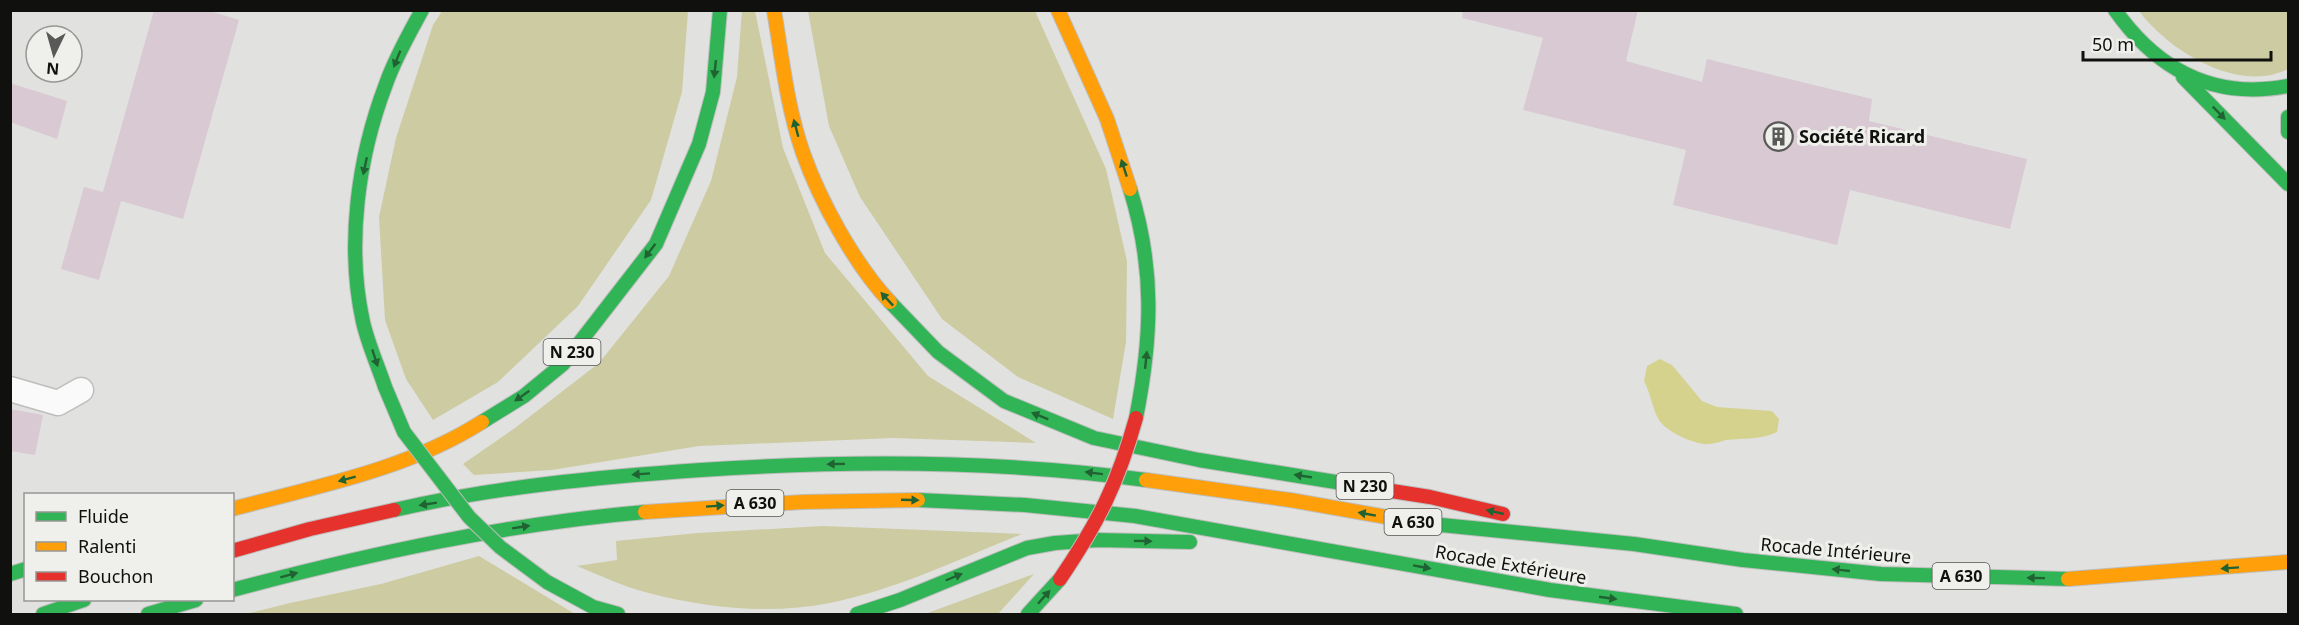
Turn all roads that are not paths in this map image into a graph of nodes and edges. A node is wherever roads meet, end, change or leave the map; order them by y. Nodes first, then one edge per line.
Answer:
1 (422, 10) edge
2 (720, 10) edge
3 (774, 10) edge
4 (1058, 10) edge
5 (2115, 10) edge
6 (2178, 71) junction
7 (2289, 86) edge
8 (2289, 117) edge
9 (2289, 132) edge
10 (2289, 184) edge
11 (10, 389) edge
12 (81, 390) dead end
13 (234, 508) edge
14 (1282, 543) junction
15 (1634, 544) junction
16 (234, 550) edge
17 (2289, 562) edge
18 (234, 589) edge
19 (81, 601) edge
20 (193, 601) edge
21 (44, 615) edge
22 (148, 615) edge
23 (618, 615) edge
24 (857, 615) edge
25 (1028, 615) edge
26 (1736, 615) edge

1 -> 23 main road, bridge
2 -> 13 main road, N 230
15 -> 3 main road, N 230
25 -> 4 main road, bridge
5 - 6 main road
6 - 7 main road
6 -> 10 main road
8 - 9 main road
11 - 12 street
18 -> 14 main road, A 630
24 -> 14 main road
14 -> 26 main road, Rocade Extérieure / A 630
15 -> 16 main road, A 630
17 -> 15 main road, Rocade Intérieure / A 630
19 - 21 main road
20 - 22 main road

